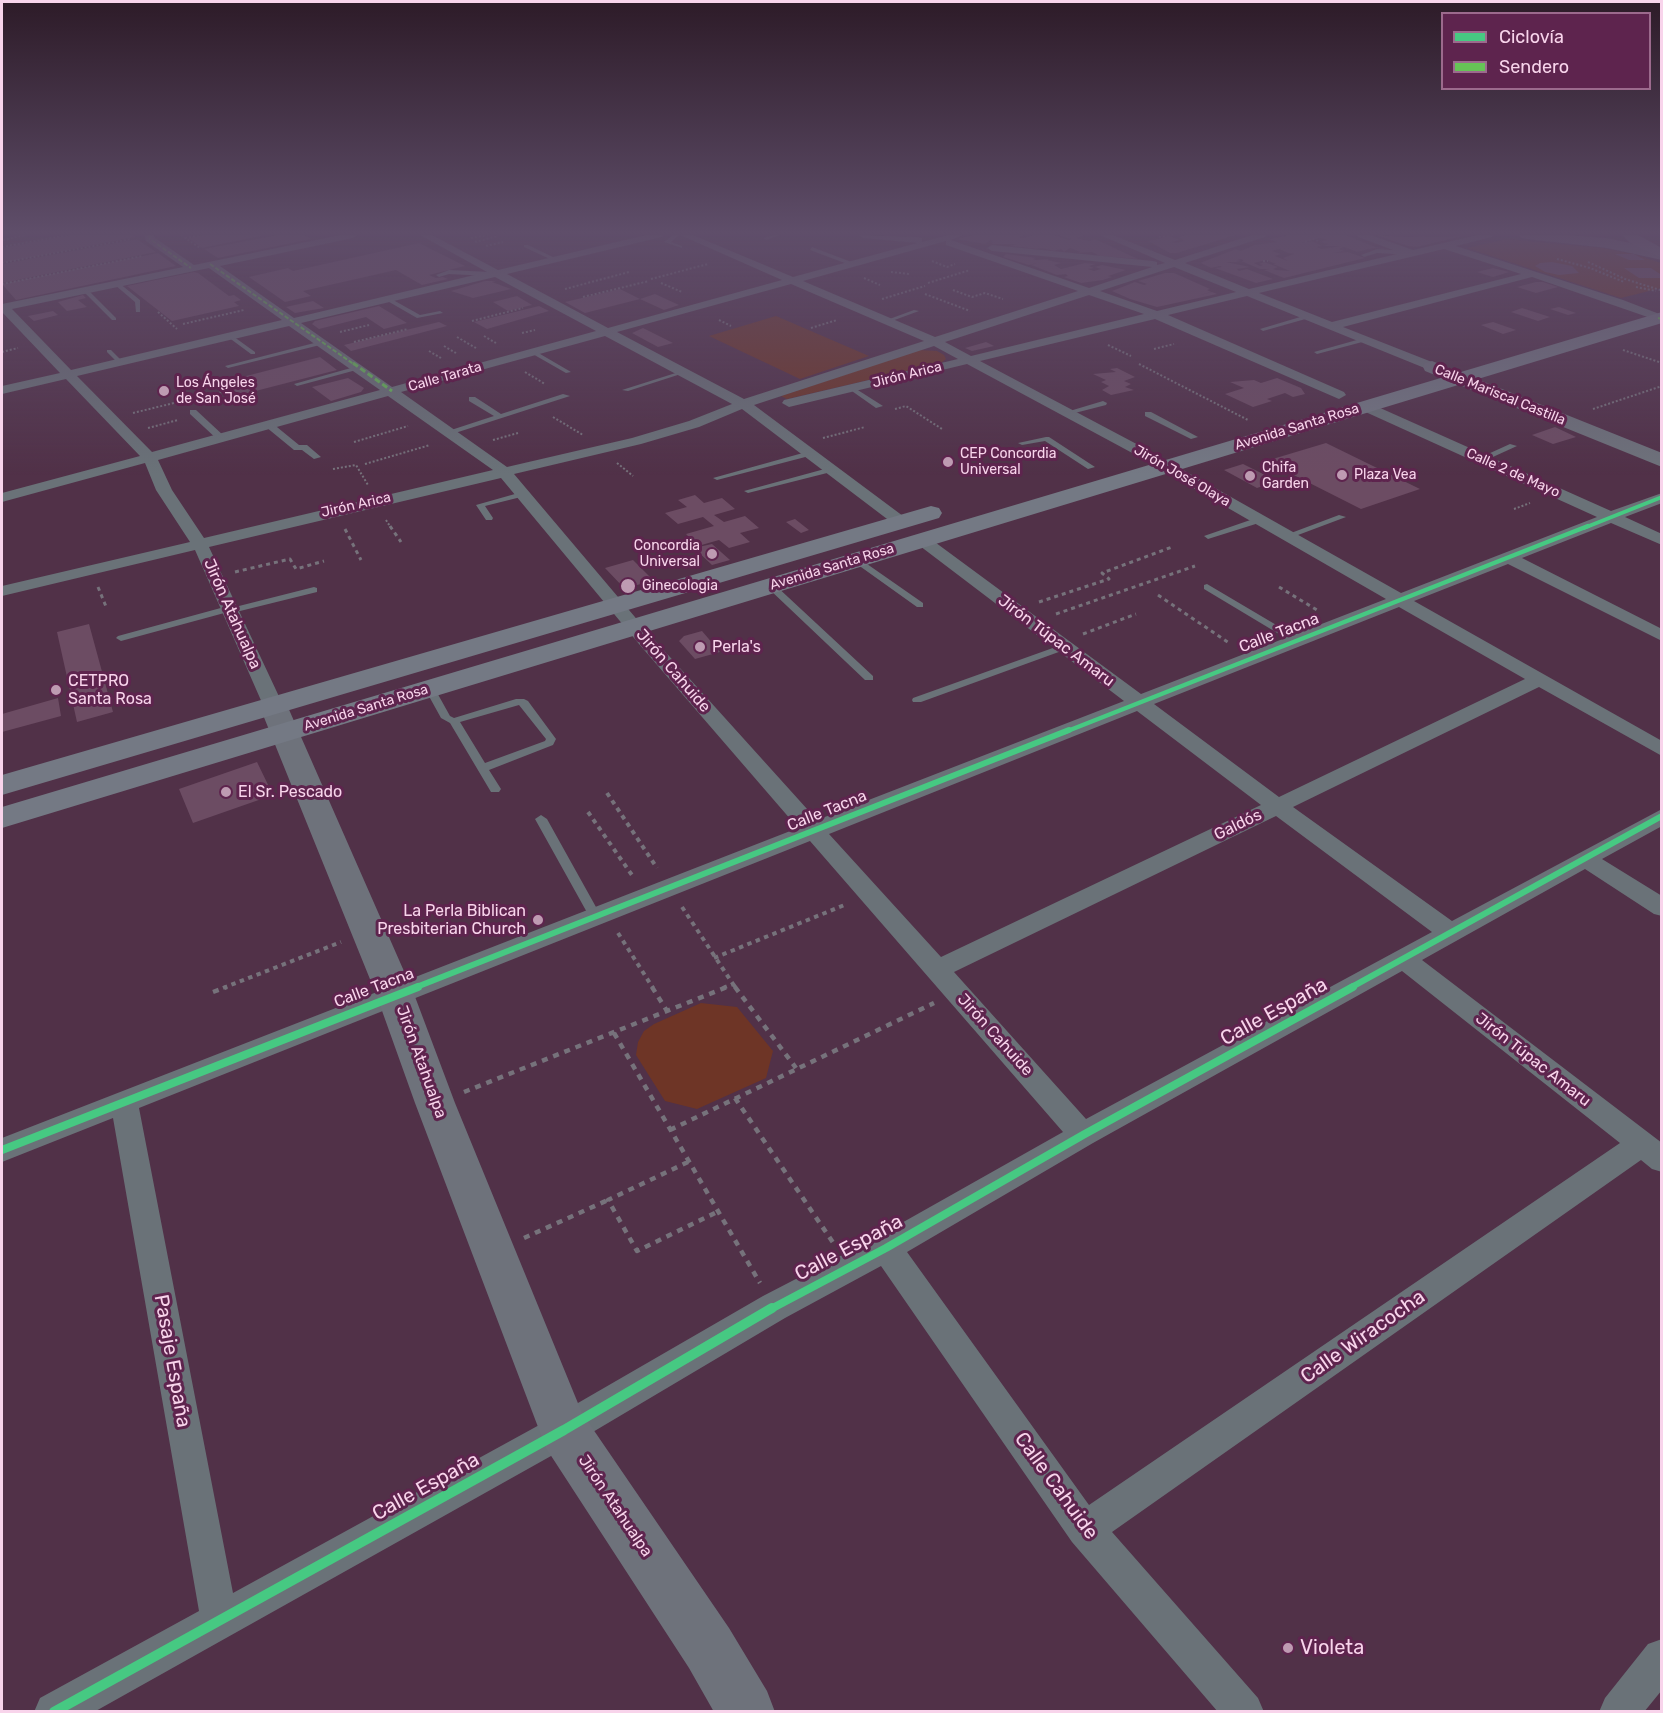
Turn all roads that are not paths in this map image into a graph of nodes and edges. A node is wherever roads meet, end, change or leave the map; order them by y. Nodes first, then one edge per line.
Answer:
1 (10, 315) edge
2 (110, 315) edge
3 (282, 315) edge
4 (316, 315) edge
5 (415, 315) edge
6 (430, 315) edge
7 (577, 315) edge
8 (665, 315) edge
9 (873, 315) edge
10 (905, 315) edge
11 (1014, 315) edge
12 (1157, 315) joint
13 (1302, 315) edge
14 (1375, 315) edge
15 (1611, 315) edge
16 (1631, 315) edge
17 (1307, 317) junction
18 (114, 319) dead end
19 (291, 321) junction
20 (887, 321) junction
21 (1332, 326) junction
22 (1263, 329) dead end
23 (607, 331) junction
24 (230, 336) junction
25 (1364, 340) junction
26 (934, 341) junction
27 (326, 346) junction
28 (1506, 346) dead end
29 (108, 351) dead end
30 (253, 352) dead end
31 (533, 352) junction
32 (1317, 352) dead end
33 (968, 360) junction
34 (120, 362) junction
35 (228, 366) dead end
36 (1432, 367) junction
37 (358, 368) junction
38 (1459, 369) junction
39 (568, 372) dead end
40 (684, 372) junction
41 (68, 374) junction
42 (1395, 378) dead end
43 (297, 384) dead end
44 (855, 387) junction
45 (2, 390) edge
46 (626, 390) dead end
47 (392, 391) junction
48 (1339, 395) junction
49 (566, 396) dead end
50 (1363, 397) junction
51 (472, 399) dead end
52 (1103, 403) dead end
53 (879, 406) dead end
54 (749, 408) junction
55 (1293, 408) dead end
56 (193, 412) dead end
57 (1067, 413) junction
58 (1148, 414) dead end
59 (499, 416) junction
60 (1249, 421) road end
61 (269, 425) junction
62 (452, 434) junction
63 (1194, 437) junction
64 (221, 438) junction
65 (1022, 443) dead end
66 (1513, 446) dead end
67 (805, 449) junction
68 (1141, 452) junction
69 (149, 457) junction
70 (317, 457) dead end
71 (1481, 459) junction
72 (1662, 461) edge
73 (1165, 466) junction
74 (1091, 467) junction
75 (832, 469) junction
76 (503, 471) junction
77 (717, 478) dead end
78 (1045, 480) dead end
79 (748, 491) dead end
80 (522, 494) junction
81 (1662, 497) edge
82 (2, 498) edge
83 (954, 507) dead end
84 (1342, 517) dead end
85 (489, 518) dead end
86 (1611, 518) junction
87 (1259, 520) junction
88 (901, 522) junction
89 (1208, 536) dead end
90 (1287, 536) junction
91 (922, 540) junction
92 (1662, 540) edge
93 (199, 543) junction
94 (1509, 558) junction
95 (856, 560) junction
96 (771, 586) junction
97 (1207, 587) dead end
98 (314, 590) dead end
99 (2, 591) edge
100 (1400, 600) junction
101 (616, 605) junction
102 (920, 605) dead end
103 (232, 609) junction
104 (634, 627) junction
105 (1662, 636) edge
106 (121, 638) dead end
107 (1297, 641) junction
108 (1061, 645) junction
109 (869, 678) dead end
110 (1539, 680) junction
111 (430, 689) junction
112 (917, 700) dead end
113 (1138, 703) junction
114 (278, 719) junction
115 (454, 721) junction
116 (1662, 750) edge
117 (483, 768) junction
118 (2, 785) edge
119 (495, 789) dead end
120 (1276, 806) junction
121 (1662, 816) edge
122 (2, 818) edge
123 (541, 819) dead end
124 (814, 830) junction
125 (1585, 858) junction
126 (1662, 908) edge
127 (600, 914) junction
128 (1451, 933) junction
129 (1404, 959) junction
130 (937, 970) junction
131 (395, 994) junction
132 (124, 1101) junction
133 (1083, 1136) junction
134 (2, 1150) edge
135 (1651, 1152) edge
136 (886, 1248) junction
137 (564, 1430) junction
138 (1085, 1529) junction
139 (219, 1620) junction
140 (1662, 1658) edge
141 (54, 1712) edge
142 (746, 1712) edge
143 (1244, 1712) edge
144 (1618, 1712) edge

1 - 41 street, Jirón Atahualpa
2 - 18 lane
3 - 19 street, Jirón Cahuide
4 - 19 street
5 - 6 lane
7 - 23 street
8 - 23 street, Calle Tarata
9 - 20 street, Jirón José Olaya
10 - 20 lane
11 - 26 street, Jirón Arica
12 - 33 street, Jirón Arica
12 - 48 street
13 - 17 street, Calle Mariscal Castilla
14 - 21 street
15 - 28 main road
16 - 38 main road, Avenida Santa Rosa
17 - 21 street, Calle Mariscal Castilla
17 - 22 lane
19 - 24 street
19 - 27 street, Jirón Cahuide
20 - 26 street, Jirón José Olaya
21 - 25 street, Calle Mariscal Castilla
23 - 31 street, Calle Tarata
23 - 40 street
24 - 30 lane
24 - 34 street
25 - 32 lane
25 - 36 street, Calle Mariscal Castilla
26 - 33 street, Jirón José Olaya
26 - 54 street, Jirón Arica
27 - 35 lane
27 - 37 street, Jirón Cahuide
29 - 34 lane
31 - 39 lane
31 - 47 street, Calle Tarata
33 - 44 street, Jirón Arica
33 - 57 street, Jirón José Olaya
34 - 41 street
36 - 38 street, Calle Mariscal Castilla
36 - 42 main road
37 - 43 lane
37 - 47 street, Jirón Cahuide
38 - 50 main road, Avenida Santa Rosa
38 - 72 street, Calle Mariscal Castilla
40 - 46 lane
40 - 54 street
41 - 45 street
41 - 69 street, Jirón Atahualpa
44 - 53 lane
44 - 54 street, Jirón Arica
47 - 61 street, Calle Tarata
47 - 62 street, Jirón Cahuide
48 - 50 main road, Avenida Santa Rosa
48 - 55 main road, Avenida Santa Rosa
49 - 59 lane
50 - 71 street, Calle 2 de Mayo
50 - 73 main road, Avenida Santa Rosa
51 - 59 lane
52 - 57 lane
54 - 67 street
54 - 76 street, Jirón Arica
56 - 64 lane
57 - 68 street, Jirón José Olaya
58 - 63 lane
59 - 62 lane
60 - 63 main road, Avenida Santa Rosa
61 - 64 street, Calle Tarata
61 - 70 lane
62 - 76 street, Jirón Cahuide
63 - 68 main road, Avenida Santa Rosa
64 - 69 street, Calle Tarata
65 - 74 lane
66 - 71 lane
67 - 75 street
67 - 77 lane
68 - 73 street, Jirón José Olaya
68 - 74 main road, Avenida Santa Rosa
69 - 82 street, Calle Tarata
69 - 93 street, Jirón Atahualpa
71 - 86 street, Calle 2 de Mayo
73 - 87 street, Jirón José Olaya
73 - 91 main road, Avenida Santa Rosa
74 - 78 main road, Avenida Santa Rosa
75 - 79 lane
75 - 88 street
76 - 80 street, Jirón Cahuide
76 - 93 street, Jirón Arica
80 - 85 lane
80 - 101 street, Jirón Cahuide
81 - 86 street, Calle Tacna
83 - 88 main road, Avenida Santa Rosa
84 - 90 lane
86 - 92 street, Calle 2 de Mayo
86 - 94 street, Calle Tacna
87 - 89 lane
87 - 90 street, Jirón José Olaya
88 - 101 main road, Avenida Santa Rosa
90 - 100 street, Jirón José Olaya
91 - 95 main road, Avenida Santa Rosa
91 - 108 street, Jirón Túpac Amaru
93 - 99 street, Jirón Arica
93 - 103 street, Jirón Atahualpa
94 - 100 street, Calle Tacna
94 - 105 street
95 - 96 main road, Avenida Santa Rosa
95 - 102 lane
96 - 104 main road, Avenida Santa Rosa
96 - 109 lane
97 - 107 lane
98 - 103 lane
100 - 107 street, Calle Tacna
100 - 110 street, Jirón José Olaya
101 - 104 street, Jirón Cahuide
101 - 114 main road, Avenida Santa Rosa
103 - 106 lane
103 - 114 street, Jirón Atahualpa
104 - 111 main road, Avenida Santa Rosa
104 - 124 street, Jirón Cahuide
107 - 113 street, Calle Tacna
108 - 112 lane
108 - 113 street, Jirón Túpac Amaru
110 - 116 street, Jirón José Olaya
110 - 120 street, Galdós
111 - 114 main road, Avenida Santa Rosa
111 - 115 lane
113 - 120 street, Jirón Túpac Amaru
113 - 124 street, Calle Tacna
114 - 118 main road, Avenida Santa Rosa
114 - 122 main road, Avenida Santa Rosa
114 - 131 street, Jirón Atahualpa
115 - 117 lane
115 - 117 lane
117 - 119 lane
120 - 128 street, Jirón Túpac Amaru
120 - 130 street, Galdós
121 - 125 street, Calle España
123 - 127 lane
124 - 127 street, Calle Tacna
124 - 130 street, Jirón Cahuide
125 - 126 street
125 - 128 street, Calle España
127 - 131 street, Calle Tacna
128 - 129 street, Calle España
129 - 133 street, Calle España
129 - 135 street, Jirón Túpac Amaru
130 - 133 street, Jirón Cahuide
131 - 132 street, Calle Tacna
131 - 137 street, Jirón Atahualpa
132 - 134 street, Calle Tacna
132 - 139 street, Pasaje España
133 - 136 street, Calle España
135 - 138 street, Calle Wiracocha
136 - 137 street, Calle España
136 - 138 street, Calle Cahuide
137 - 139 street, Calle España
137 - 142 street, Jirón Atahualpa
138 - 143 street, Calle Cahuide
139 - 141 street, Calle España
140 - 144 street

